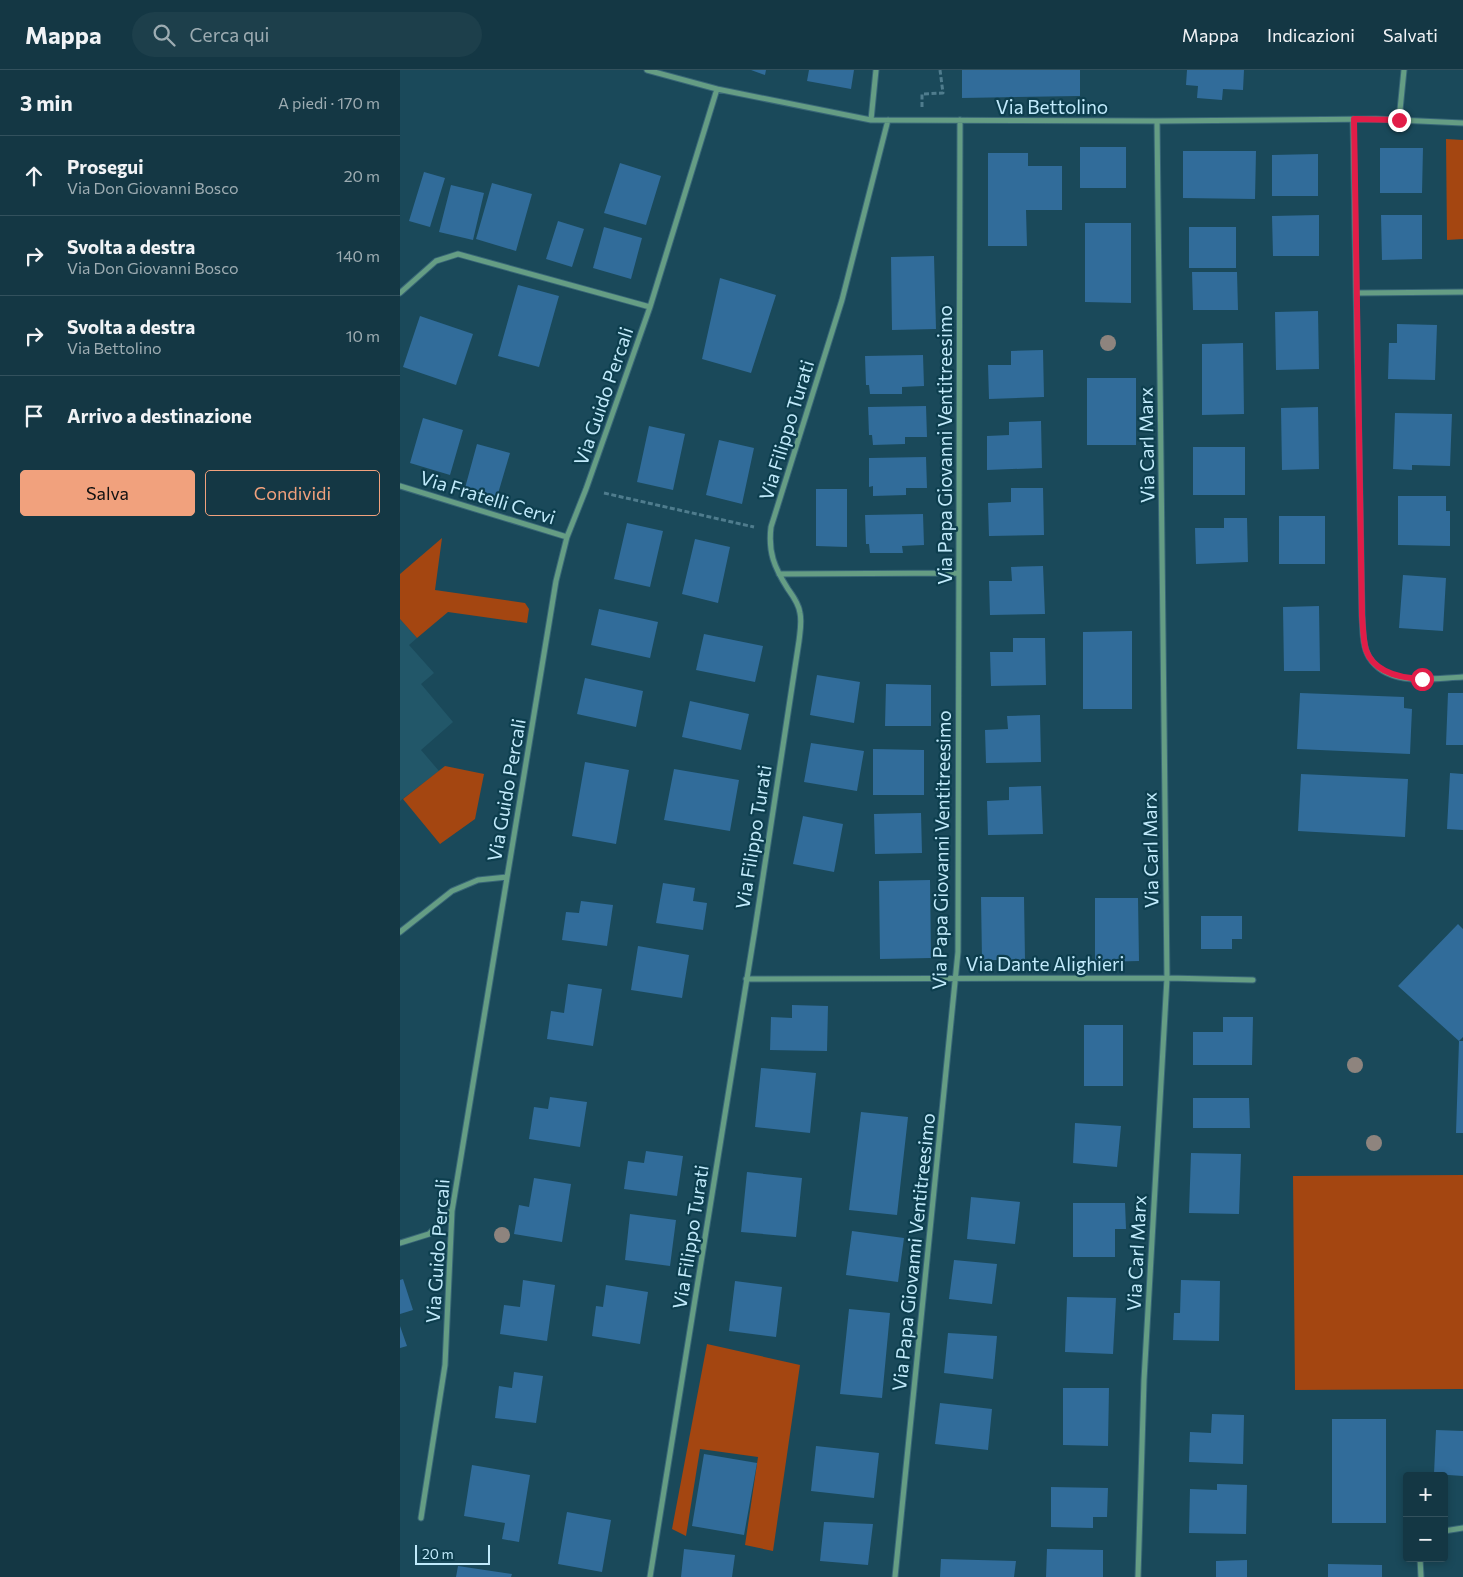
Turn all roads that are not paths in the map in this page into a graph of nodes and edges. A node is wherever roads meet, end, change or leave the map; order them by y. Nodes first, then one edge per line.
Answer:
1 (647, 70) edge
2 (876, 70) edge
3 (1404, 70) edge
4 (718, 89) junction
5 (1354, 119) junction
6 (871, 120) junction
7 (888, 120) junction
8 (960, 120) junction
9 (1399, 120) junction
10 (1157, 122) junction
11 (1463, 123) edge
12 (1463, 292) edge
13 (400, 293) edge
14 (1356, 293) junction
15 (650, 307) junction
16 (400, 486) edge
17 (567, 537) junction
18 (959, 573) junction
19 (779, 574) junction
20 (1463, 677) edge
21 (507, 877) junction
22 (400, 932) edge
23 (956, 978) junction
24 (1167, 978) junction
25 (746, 979) junction
26 (1253, 980) dead end
27 (452, 1211) junction
28 (400, 1243) edge
29 (421, 1518) dead end
30 (1463, 1528) edge
31 (1448, 1530) edge
32 (1420, 1562) edge
33 (650, 1577) edge
34 (895, 1577) edge
35 (1138, 1577) edge
36 (1421, 1577) edge

1 - 4 street, Via Bettolino
2 - 6 street
3 - 9 street
4 - 6 street, Via Bettolino
4 - 15 street, Via Guido Percali
5 - 9 street, Via Bettolino
5 - 10 street, Via Bettolino
5 - 14 street
6 - 7 street, Via Bettolino
7 - 8 street, Via Bettolino
7 - 19 street, Via Filippo Turati
8 - 10 street, Via Bettolino
8 - 18 street, Via Papa Giovanni Ventitreesimo
9 - 11 street, Via Bettolino
10 - 24 street, Via Carl Marx
12 - 14 street
13 - 15 street
14 - 20 street
15 - 17 street, Via Guido Percali
16 - 17 street, Via Fratelli Cervi
17 - 21 street, Via Guido Percali
18 - 19 street
18 - 23 street, Via Papa Giovanni Ventitreesimo
19 - 25 street, Via Filippo Turati
21 - 22 street
21 - 27 street, Via Guido Percali
23 - 24 street, Via Dante Alighieri
23 - 25 street, Via Dante Alighieri
23 - 34 street, Via Papa Giovanni Ventitreesimo
24 - 26 street, Via Dante Alighieri
24 - 35 street, Via Carl Marx
25 - 33 street, Via Filippo Turati
27 - 28 street
27 - 29 street, Via Guido Percali
30 - 31 street
32 - 36 street

